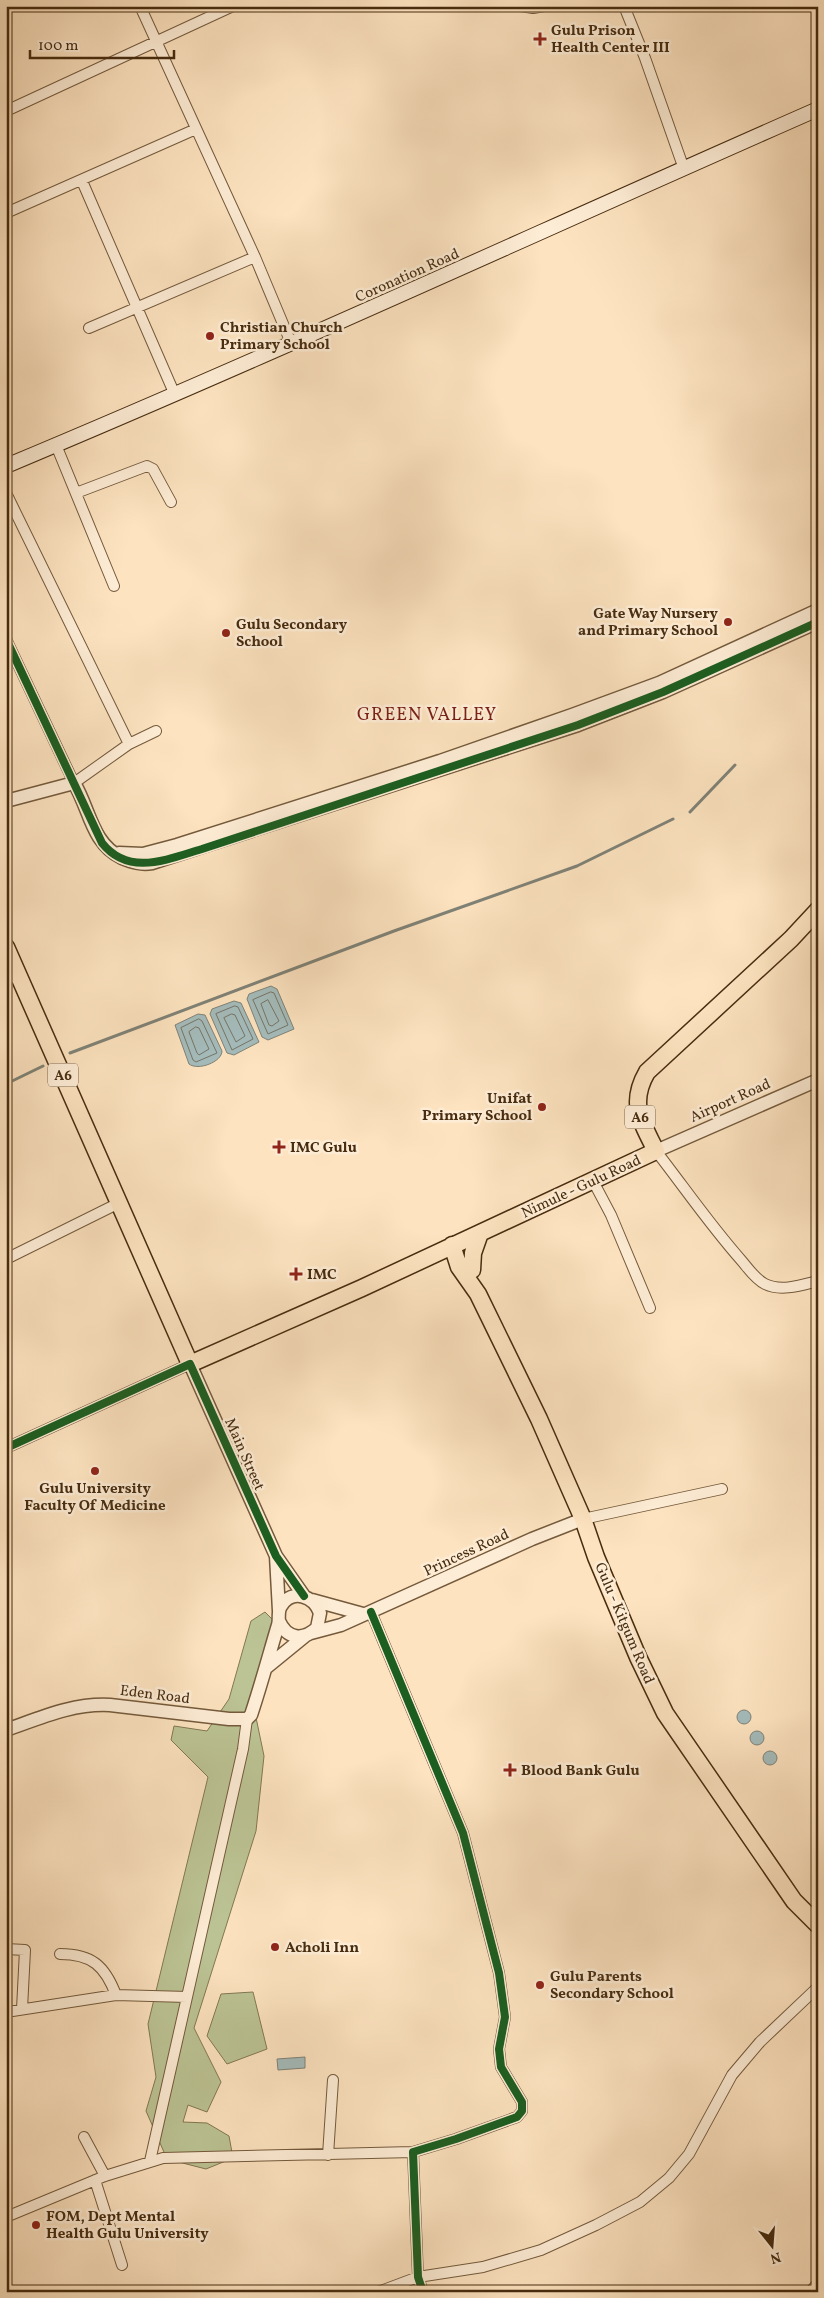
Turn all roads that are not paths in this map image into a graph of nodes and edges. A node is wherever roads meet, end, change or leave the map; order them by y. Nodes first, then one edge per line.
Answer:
1 (140, 6) edge
2 (233, 6) edge
3 (521, 6) edge
4 (544, 6) edge
5 (624, 6) edge
6 (156, 41) junction
7 (818, 109) edge
8 (6, 111) edge
9 (196, 128) junction
10 (684, 169) junction
11 (82, 181) junction
12 (6, 213) edge
13 (254, 257) junction
14 (138, 306) junction
15 (88, 328) dead end
16 (291, 343) junction
17 (175, 395) junction
18 (56, 445) junction
19 (6, 466) edge
20 (6, 493) edge
21 (76, 494) junction
22 (171, 502) dead end
23 (114, 586) dead end
24 (818, 610) edge
25 (818, 622) edge
26 (6, 639) edge
27 (156, 731) dead end
28 (512, 741) junction
29 (129, 744) junction
30 (74, 783) junction
31 (7, 800) edge
32 (818, 910) edge
33 (6, 947) edge
34 (12, 977) edge
35 (818, 1080) edge
36 (656, 1151) junction
37 (593, 1181) junction
38 (119, 1203) junction
39 (480, 1233) junction
40 (456, 1244) junction
41 (434, 1254) junction
42 (6, 1259) edge
43 (466, 1268) junction
44 (818, 1281) edge
45 (650, 1308) dead end
46 (190, 1364) junction
47 (6, 1448) edge
48 (722, 1489) dead end
49 (583, 1519) junction
50 (276, 1556) junction
51 (308, 1598) junction
52 (367, 1613) junction
53 (279, 1616) junction
54 (308, 1635) junction
55 (267, 1667) junction
56 (247, 1719) junction
57 (6, 1730) edge
58 (818, 1925) edge
59 (6, 1949) edge
60 (60, 1954) dead end
61 (818, 1987) edge
62 (116, 1995) junction
63 (186, 1997) junction
64 (22, 2009) junction
65 (6, 2012) edge
66 (332, 2080) dead end
67 (84, 2137) dead end
68 (413, 2152) junction
69 (328, 2155) junction
70 (150, 2161) junction
71 (105, 2176) junction
72 (95, 2180) junction
73 (6, 2217) edge
74 (122, 2265) dead end
75 (418, 2277) junction
76 (818, 2283) edge
77 (378, 2292) edge
78 (423, 2292) edge
79 (810, 2292) edge

1 - 6 street
2 - 6 street
3 - 4 street
5 - 10 street
6 - 8 street
6 - 9 street
7 - 10 main road, Coronation Road
9 - 11 street
9 - 13 street
10 - 16 main road, Coronation Road
11 - 12 street
11 - 14 street
13 - 14 street
13 - 16 street
14 - 15 street
14 - 17 street
16 - 17 main road, Coronation Road
17 - 18 main road, Coronation Road
18 - 19 main road, Coronation Road
18 - 21 street
20 - 29 street
21 - 22 street
21 - 23 street
24 - 28 street
25 - 28 street
26 - 30 street
27 - 29 street
28 - 30 street
29 - 30 street
30 - 31 street
32 - 36 main road, Nimule - Gulu Road / A6
33 - 34 main road, Main Street / A6
34 - 38 main road, Main Street / A6
35 - 36 street, Airport Road
36 - 37 main road, Nimule - Gulu Road / A6
36 - 44 street
37 - 39 main road, Nimule - Gulu Road / A6
37 - 45 street
38 - 42 street
38 - 46 main road, Main Street / A6
39 - 40 main road, Nimule - Gulu Road / A6
39 - 43 main road
40 - 41 main road, Nimule - Gulu Road / A6
40 - 43 main road, Gulu - Kitgum Road
41 - 43 main road
41 - 46 main road, A6
43 - 49 main road, Gulu - Kitgum Road
46 - 47 street
46 - 50 street, Main Street
48 - 49 street
49 - 52 street, Princess Road
49 - 58 main road, Gulu - Kitgum Road
50 - 51 street
50 - 53 street
51 - 52 street
51 - 53 street
51 - 54 street
52 - 54 street, Princess Road
52 - 68 street
53 - 54 street
53 - 55 street
54 - 55 street
55 - 56 street
56 - 57 street, Eden Road
56 - 63 street
59 - 64 street
60 - 62 street
61 - 75 street
62 - 63 street
62 - 64 street
63 - 70 street
64 - 65 street
66 - 69 street
67 - 71 street
68 - 69 street
68 - 75 street
69 - 70 street
70 - 71 street
71 - 72 street
72 - 73 street
72 - 74 street
75 - 77 street
75 - 78 street
76 - 79 street

